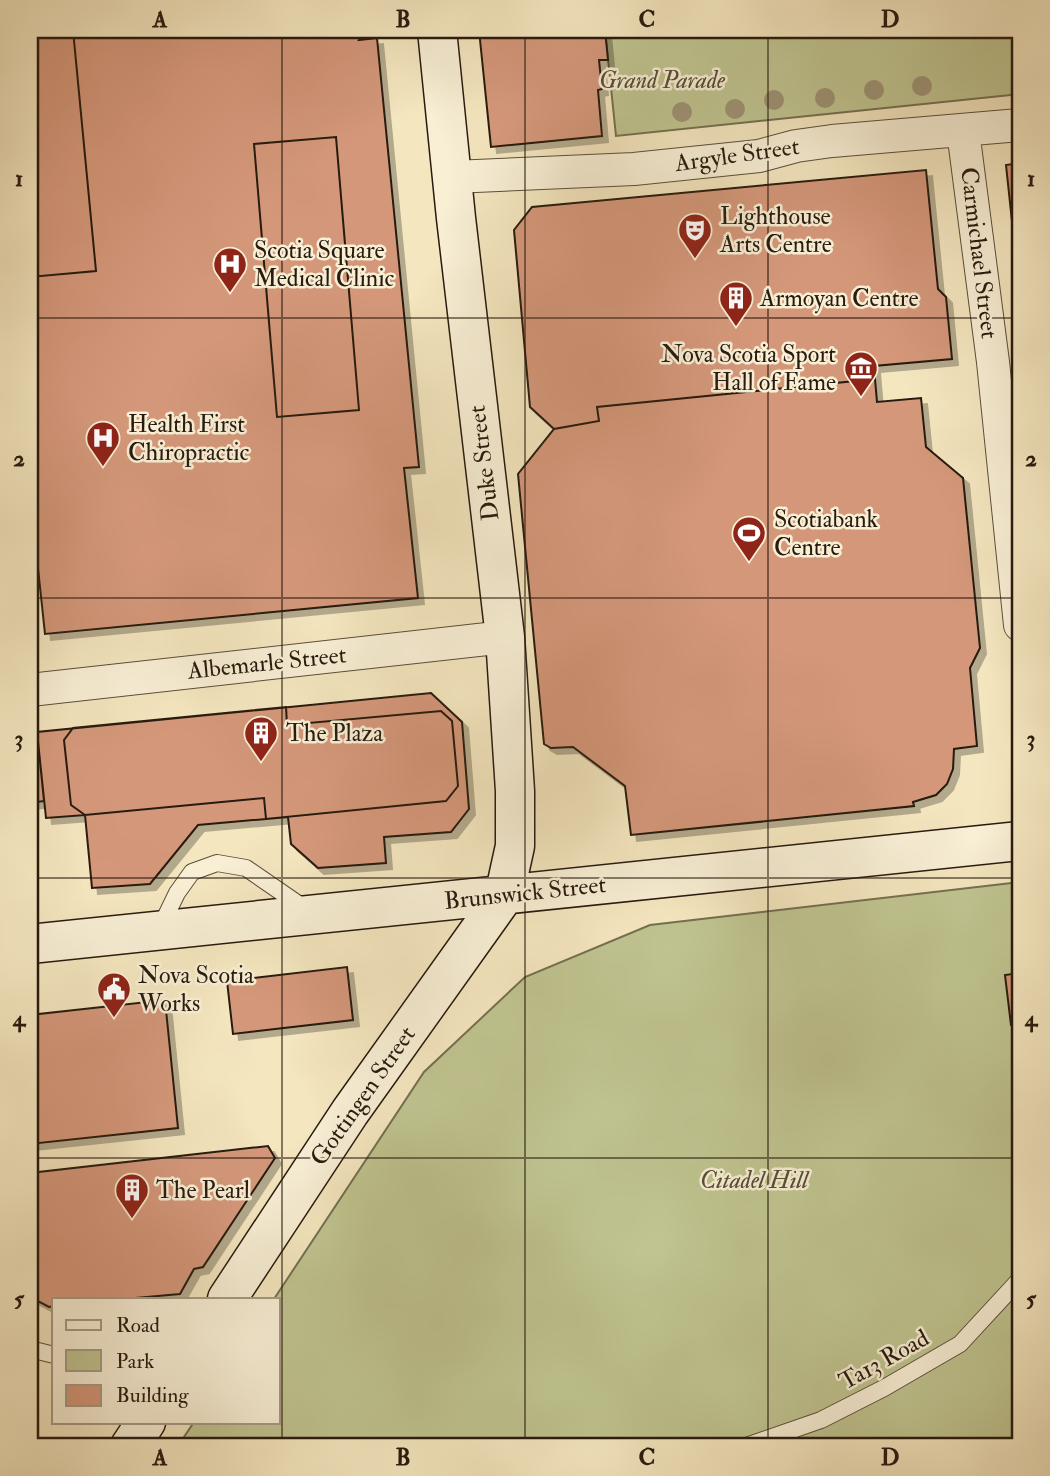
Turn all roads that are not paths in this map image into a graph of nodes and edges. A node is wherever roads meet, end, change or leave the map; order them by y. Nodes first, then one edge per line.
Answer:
1 (437, 30) edge
2 (1020, 125) edge
3 (963, 131) junction
4 (453, 177) junction
5 (1007, 361) edge
6 (1019, 606) edge
7 (505, 637) junction
8 (30, 690) edge
9 (1020, 841) edge
10 (503, 895) junction
11 (314, 916) junction
12 (158, 932) junction
13 (30, 944) edge
14 (1020, 1279) edge
15 (228, 1298) edge
16 (30, 1349) edge
17 (52, 1354) edge
18 (145, 1424) edge
19 (130, 1446) edge
20 (746, 1446) edge

1 - 4 street, Duke Street
2 - 3 street, Argyle Street
3 - 4 street, Argyle Street
3 - 5 street, Carmichael Street
4 - 7 street, Duke Street
5 - 6 street, Carmichael Street
7 - 8 street, Albemarle Street
7 - 10 street, Duke Street
9 - 10 street, Brunswick Street
10 - 11 street, Brunswick Street
10 - 15 street, Gottingen Street
11 - 12 street, Brunswick Street
11 - 12 lane
12 - 13 street, Brunswick Street
14 - 20 lane, Ta13 Road
16 - 17 lane
18 - 19 street

